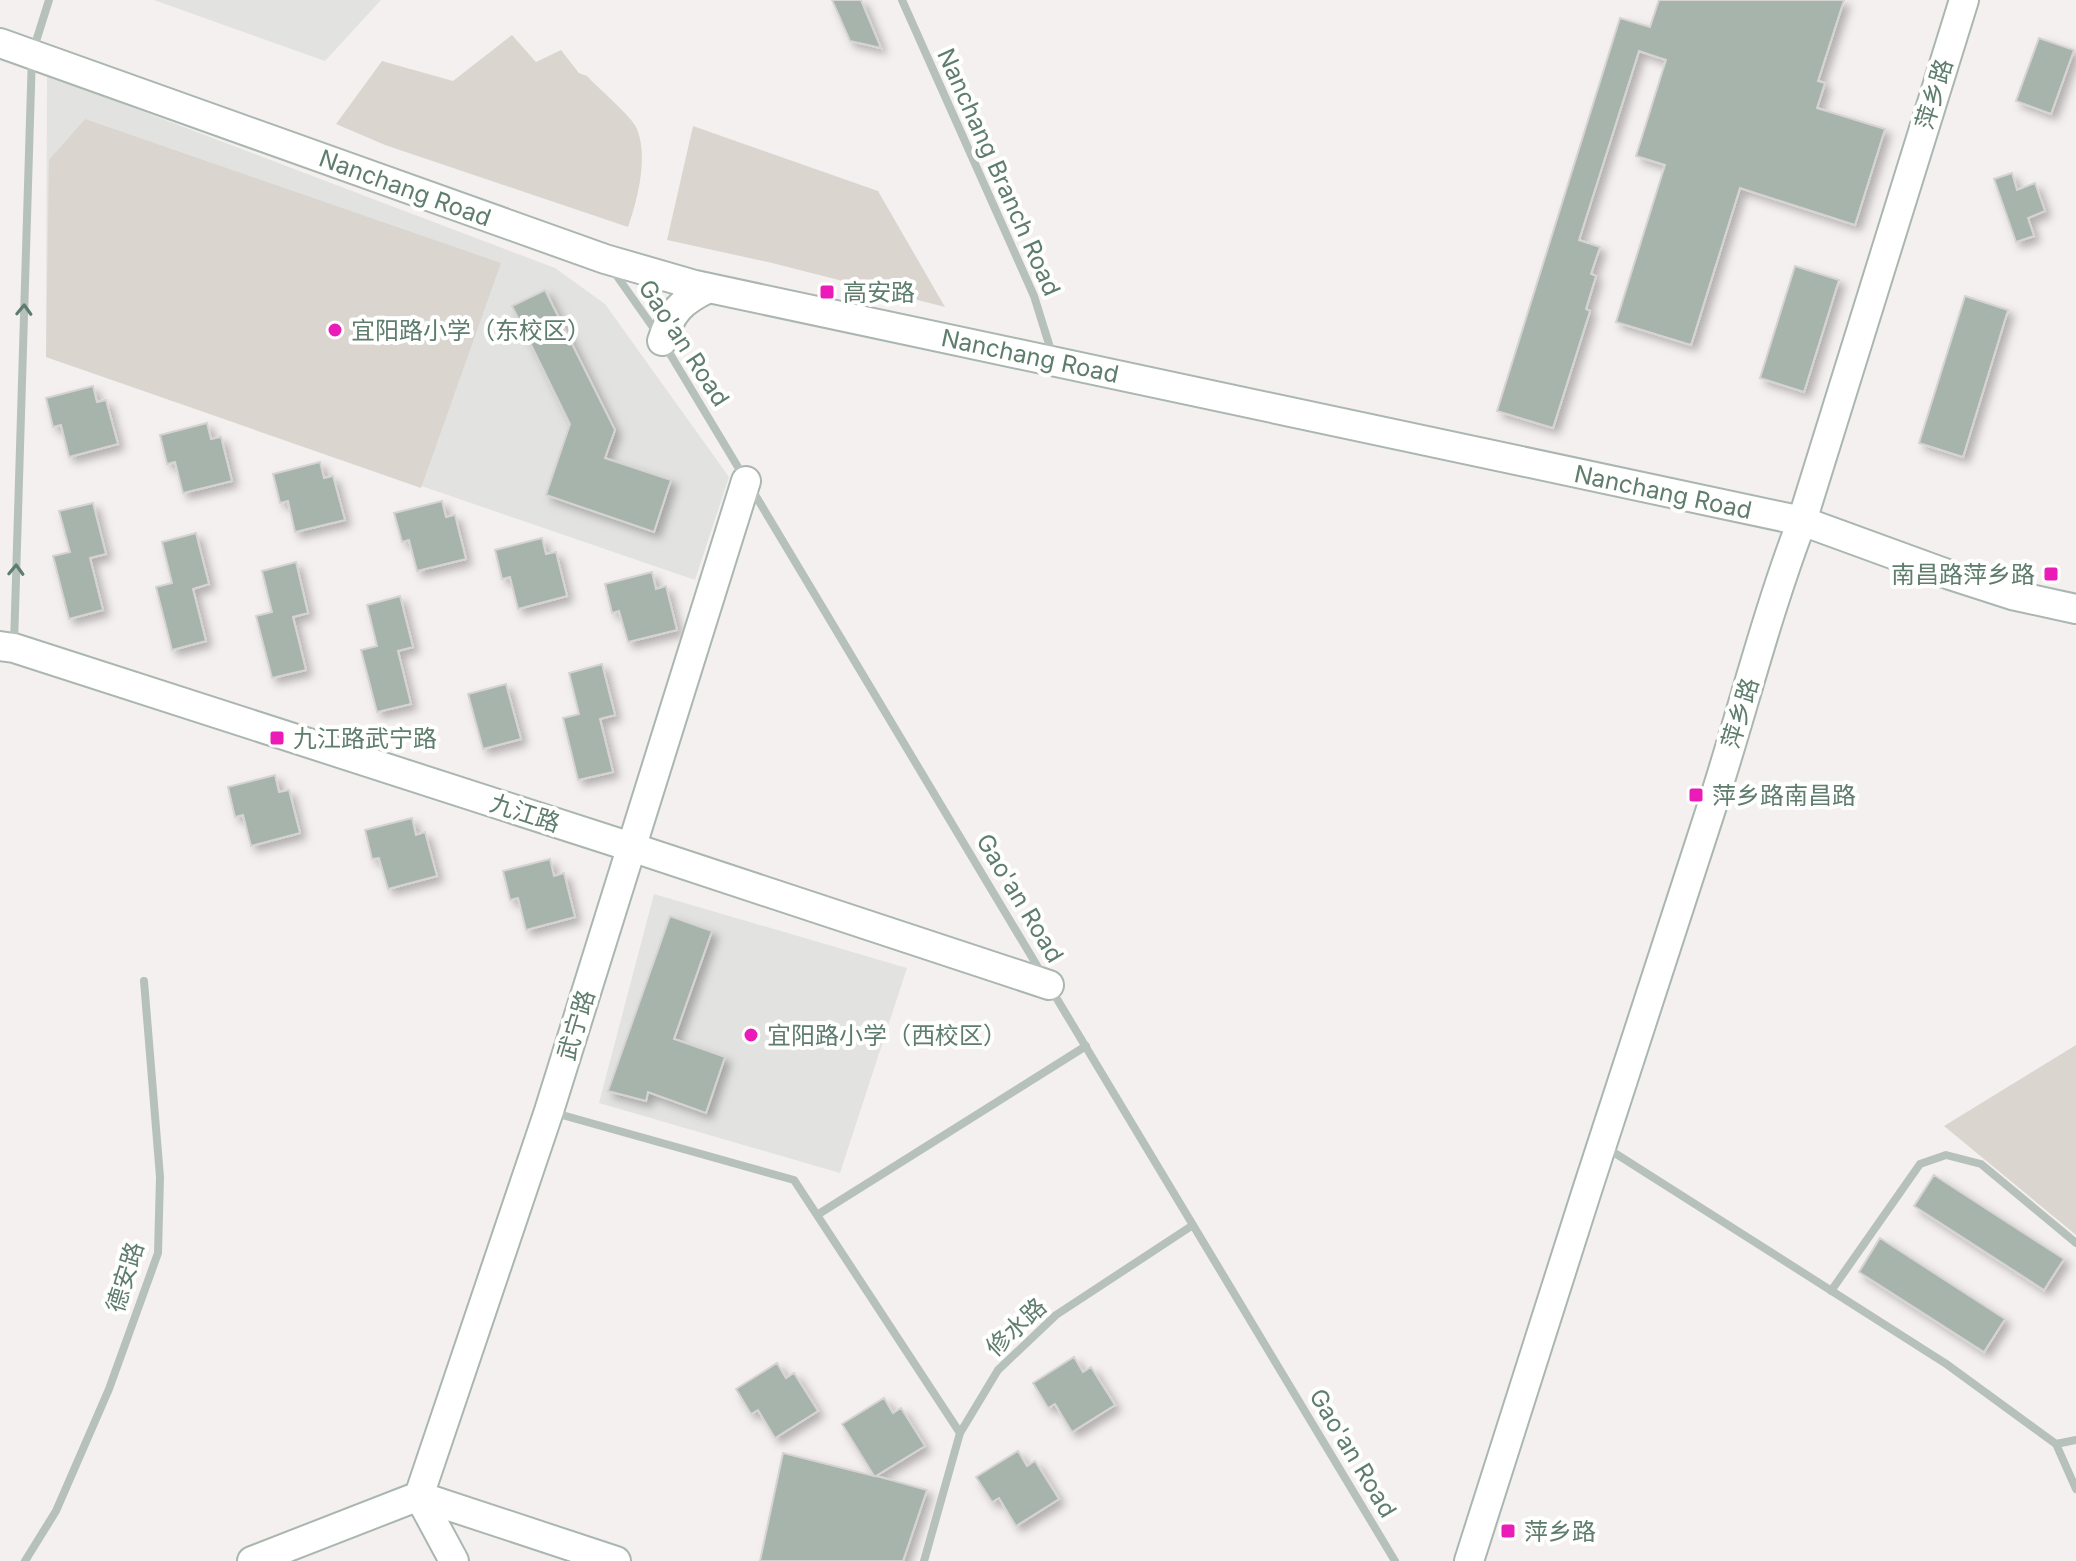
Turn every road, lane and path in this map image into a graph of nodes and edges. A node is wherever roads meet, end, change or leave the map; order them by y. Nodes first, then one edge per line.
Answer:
1 (49, 0) edge
2 (902, 0) edge
3 (1964, 0) edge
4 (0, 43) edge
5 (32, 54) junction
6 (605, 259) junction
7 (709, 288) junction
8 (662, 341) junction
9 (1054, 362) junction
10 (746, 481) junction
11 (1802, 521) junction
12 (2076, 609) edge
13 (7, 647) edge
14 (631, 847) junction
15 (144, 981) dead end
16 (1049, 985) junction
17 (1086, 1046) junction
18 (549, 1111) junction
19 (1601, 1144) junction
20 (817, 1215) junction
21 (1193, 1225) junction
22 (2076, 1243) edge
23 (1831, 1291) junction
24 (960, 1433) junction
25 (2076, 1440) edge
26 (2056, 1444) junction
27 (2076, 1489) edge
28 (419, 1496) junction
29 (25, 1561) edge
30 (252, 1561) edge
31 (454, 1561) edge
32 (616, 1561) edge
33 (924, 1561) edge
34 (1395, 1561) edge
35 (1469, 1561) edge

1 - 5 street
2 - 9 street, Nanchang Branch Road
3 - 11 main road, 萍乡路
4 - 5 main road, Nanchang Road
5 - 6 main road, Nanchang Road
13 -> 5 street
6 - 7 main road, Nanchang Road
6 - 8 street, Gao'an Road
7 - 8 main road
7 - 9 main road, Nanchang Road
8 - 10 street, Gao'an Road
9 - 11 main road, Nanchang Road
10 - 14 main road, 武宁路
10 - 16 street, Gao'an Road
11 - 12 main road, Nanchang Road
11 - 19 main road, 萍乡路
13 - 14 main road, 九江路
14 - 16 main road, 九江路
14 - 18 main road, 武宁路
15 - 29 street, 德安路
16 - 17 street, Gao'an Road
17 - 20 street
17 - 21 street, Gao'an Road
18 - 20 street
18 - 28 main road, 武宁路
19 - 23 street
19 - 35 main road, 萍乡路
20 - 24 street
21 - 24 street, 修水路
21 - 34 street, Gao'an Road
22 - 23 street
23 - 26 street
24 - 33 street, 修水路
25 - 26 street
26 - 27 street
28 - 30 main road
28 - 31 main road
28 - 32 main road

